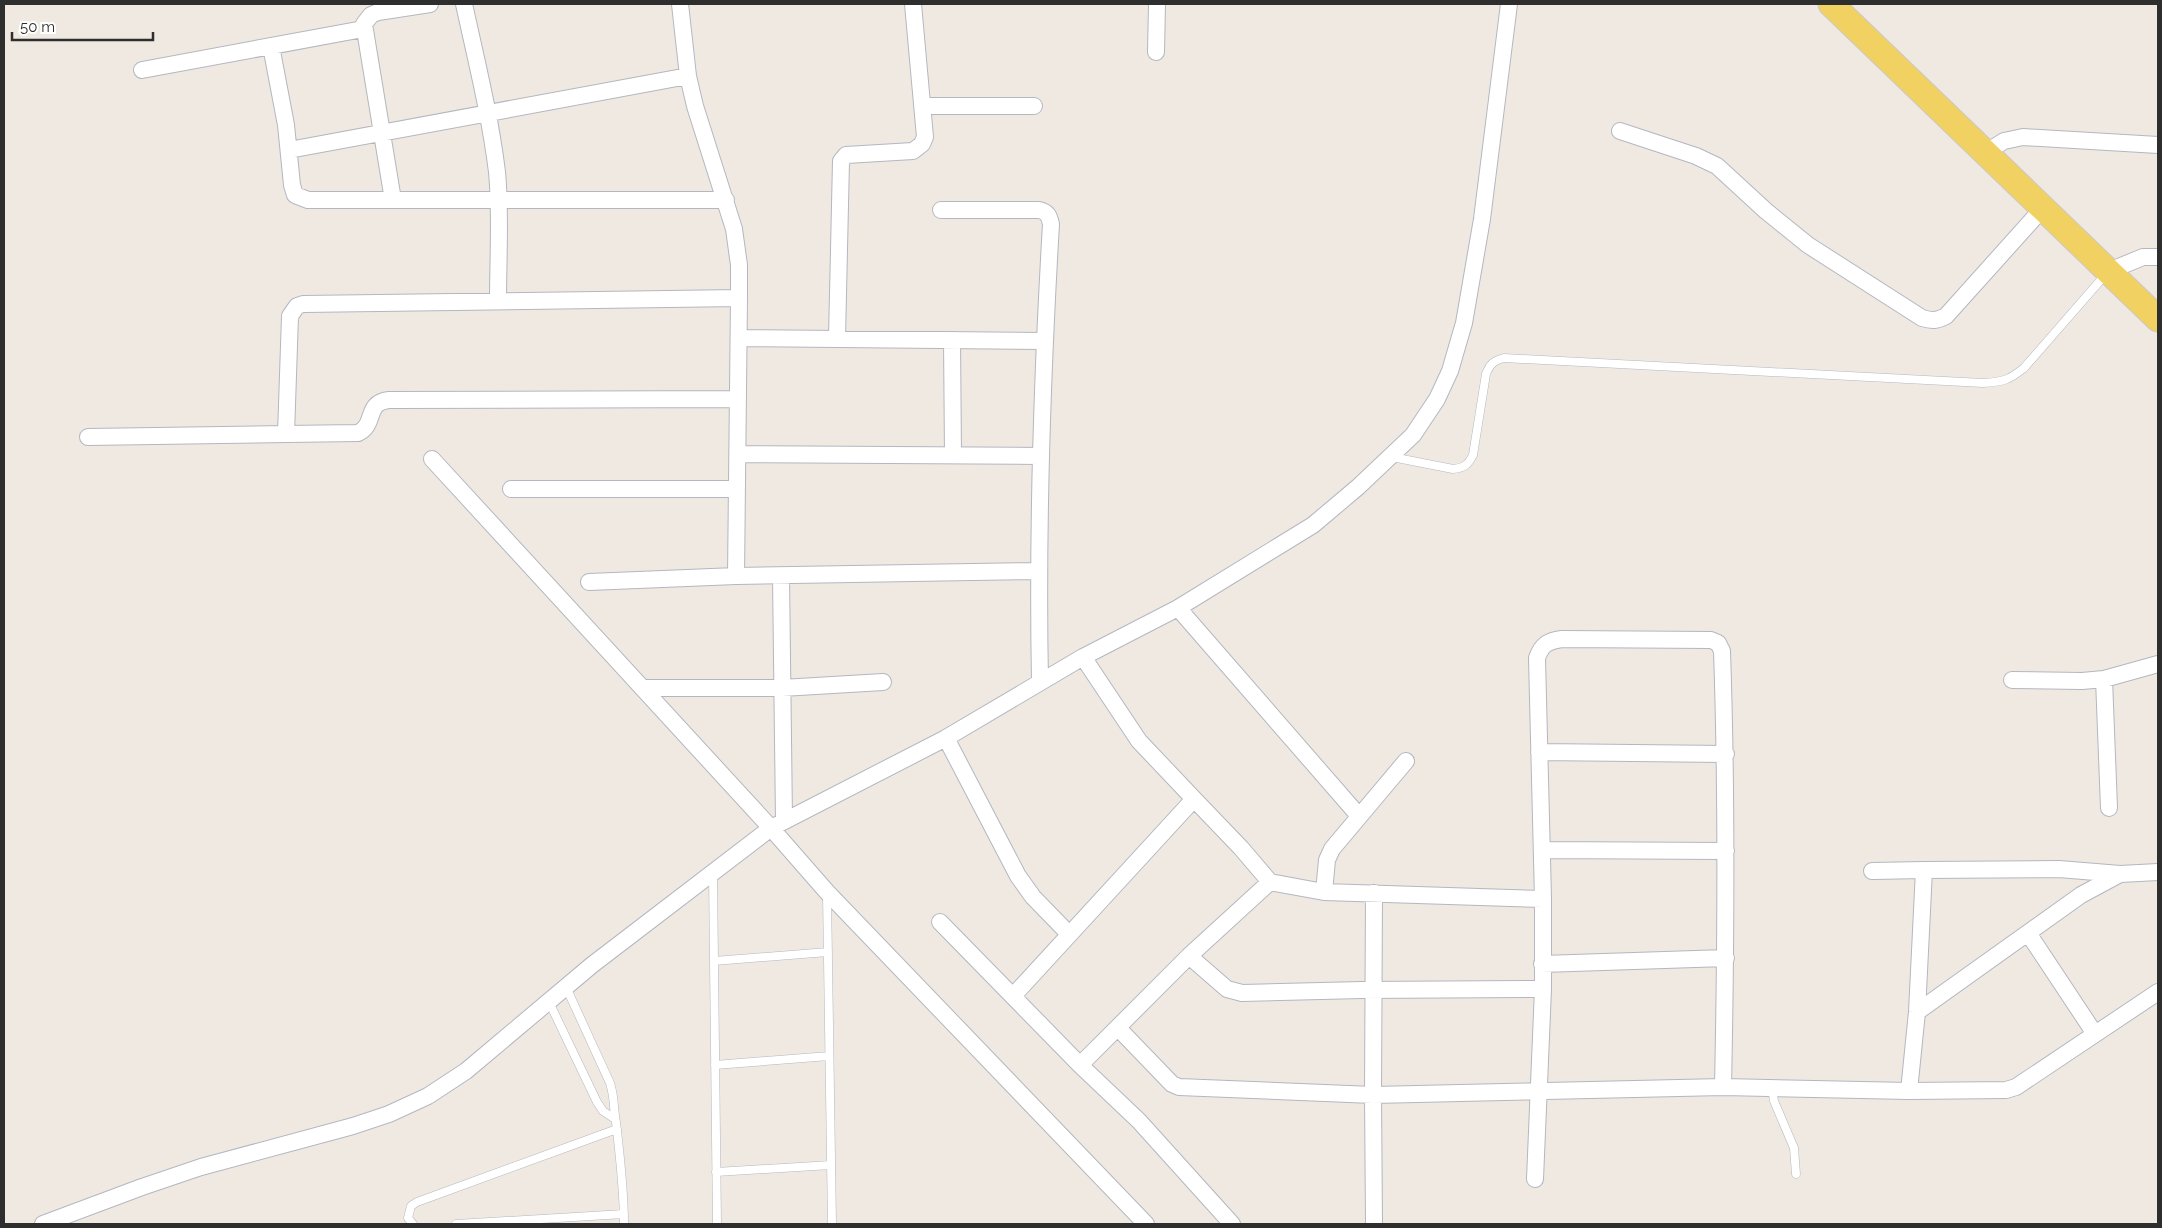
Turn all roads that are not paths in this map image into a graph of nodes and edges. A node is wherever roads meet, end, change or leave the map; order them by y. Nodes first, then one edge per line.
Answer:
1 (430, 4) edge
2 (464, 4) edge
3 (680, 4) edge
4 (913, 4) edge
5 (1158, 4) edge
6 (1509, 4) edge
7 (1831, 4) edge
8 (364, 29) junction
9 (271, 46) junction
10 (1156, 52) dead end
11 (142, 70) dead end
12 (688, 76) junction
13 (922, 106) junction
14 (1034, 106) dead end
15 (487, 114) junction
16 (1620, 131) dead end
17 (381, 133) junction
18 (2158, 145) edge
19 (289, 150) junction
20 (1985, 153) junction
21 (393, 200) junction
22 (499, 200) junction
23 (726, 200) junction
24 (2042, 208) junction
25 (941, 210) dead end
26 (2158, 257) edge
27 (2108, 271) junction
28 (739, 298) junction
29 (498, 301) junction
30 (2158, 319) edge
31 (738, 338) junction
32 (837, 338) junction
33 (952, 340) junction
34 (1044, 341) junction
35 (737, 399) junction
36 (286, 434) junction
37 (88, 437) dead end
38 (738, 454) junction
39 (953, 455) junction
40 (1040, 456) junction
41 (1390, 456) junction
42 (432, 460) dead end
43 (512, 489) dead end
44 (737, 489) junction
45 (1038, 570) junction
46 (736, 576) junction
47 (781, 576) junction
48 (589, 582) dead end
49 (1178, 608) junction
50 (1083, 657) junction
51 (2158, 664) edge
52 (2104, 679) junction
53 (2012, 680) dead end
54 (883, 682) dead end
55 (1040, 682) junction
56 (643, 688) junction
57 (782, 688) junction
58 (946, 738) junction
59 (1539, 752) junction
60 (1726, 754) junction
61 (1406, 761) dead end
62 (1194, 799) junction
63 (2108, 808) dead end
64 (1359, 816) junction
65 (777, 824) junction
66 (1542, 850) junction
67 (1726, 851) junction
68 (1924, 870) junction
69 (1872, 871) dead end
70 (713, 872) junction
71 (2158, 872) edge
72 (2120, 874) junction
73 (1270, 882) junction
74 (827, 892) junction
75 (1324, 892) junction
76 (1374, 893) junction
77 (1543, 899) junction
78 (940, 922) dead end
79 (2028, 933) junction
80 (1069, 934) junction
81 (828, 952) junction
82 (1189, 956) junction
83 (1726, 958) junction
84 (714, 961) junction
85 (1542, 964) junction
86 (566, 987) junction
87 (1543, 989) junction
88 (1373, 990) junction
89 (2158, 992) edge
90 (1014, 996) junction
91 (549, 1002) junction
92 (1917, 1012) junction
93 (1118, 1028) junction
94 (2095, 1034) junction
95 (829, 1056) junction
96 (715, 1065) junction
97 (1080, 1065) junction
98 (1723, 1087) junction
99 (1772, 1088) junction
100 (1538, 1090) junction
101 (1909, 1091) junction
102 (1373, 1095) junction
103 (615, 1119) junction
104 (616, 1129) junction
105 (831, 1165) junction
106 (716, 1172) junction
107 (1796, 1174) dead end
108 (1535, 1179) dead end
109 (624, 1214) junction
110 (43, 1224) edge
111 (413, 1224) edge
112 (456, 1224) edge
113 (624, 1224) edge
114 (717, 1224) edge
115 (832, 1224) edge
116 (1146, 1224) edge
117 (1232, 1224) edge
118 (1374, 1224) edge

1 - 8 street
2 - 15 street
3 - 12 street
4 - 13 street
5 - 10 street
6 - 41 street
7 - 20 main road
8 - 9 street
8 - 17 street
9 - 11 street
9 - 19 street
12 - 15 street
12 - 23 street
13 - 14 street
13 - 32 street
15 - 17 street
15 - 22 street
16 - 24 street
17 - 19 street
17 - 21 street
18 - 20 street
19 - 21 street
20 - 24 main road
21 - 22 street
22 - 23 street
22 - 29 street
23 - 28 street
24 - 27 main road
25 - 34 street
26 - 27 street
27 - 30 main road
27 - 41 lane
28 - 29 street
28 - 31 street
29 - 36 street
31 - 32 street
31 - 35 street
32 - 33 street
33 - 34 street
33 - 39 street
34 - 40 street
35 - 36 street
35 - 38 street
36 - 37 street
38 - 39 street
38 - 44 street
39 - 40 street
40 - 45 street
41 - 49 street
42 - 56 street
43 - 44 street
44 - 46 street
45 - 47 street
45 - 55 street
46 - 47 street
46 - 48 street
47 - 57 street
49 - 50 street
49 - 64 street
50 - 55 street
50 - 62 street
51 - 52 street
52 - 53 street
52 - 63 street
54 - 57 street
55 - 58 street
56 - 57 street
56 - 65 street
57 - 65 street
58 - 65 street
58 - 80 street
59 - 60 street
59 - 60 street
59 - 66 street
60 - 67 street
61 - 64 street
62 - 73 street
62 - 80 street
64 - 75 street
65 - 70 street
65 - 74 street
66 - 67 street
66 - 77 street
67 - 83 street
68 - 69 street
68 - 72 street
68 - 92 street
70 - 84 lane
70 - 86 street
71 - 72 street
72 - 79 street
73 - 75 street
73 - 82 street
74 - 81 lane
74 - 116 street
75 - 76 street
76 - 77 street
76 - 88 street
77 - 85 street
78 - 90 street
79 - 92 street
79 - 94 street
80 - 90 street
81 - 84 lane
81 - 95 lane
82 - 88 street
82 - 93 street
83 - 85 street
83 - 98 street
84 - 96 lane
85 - 87 street
86 - 91 street
86 - 103 lane
87 - 88 street
87 - 100 street
88 - 102 street
89 - 94 street
90 - 97 street
91 - 103 lane
91 - 110 street
92 - 101 street
93 - 97 street
93 - 102 street
94 - 101 street
95 - 96 lane
95 - 105 lane
96 - 106 lane
97 - 117 street
98 - 99 street
98 - 100 street
99 - 101 street
99 - 107 lane
100 - 102 street
100 - 108 street
102 - 118 street
103 - 104 lane
104 - 109 lane
104 - 111 lane
105 - 106 lane
105 - 115 lane
106 - 114 lane
109 - 112 lane
109 - 113 lane

